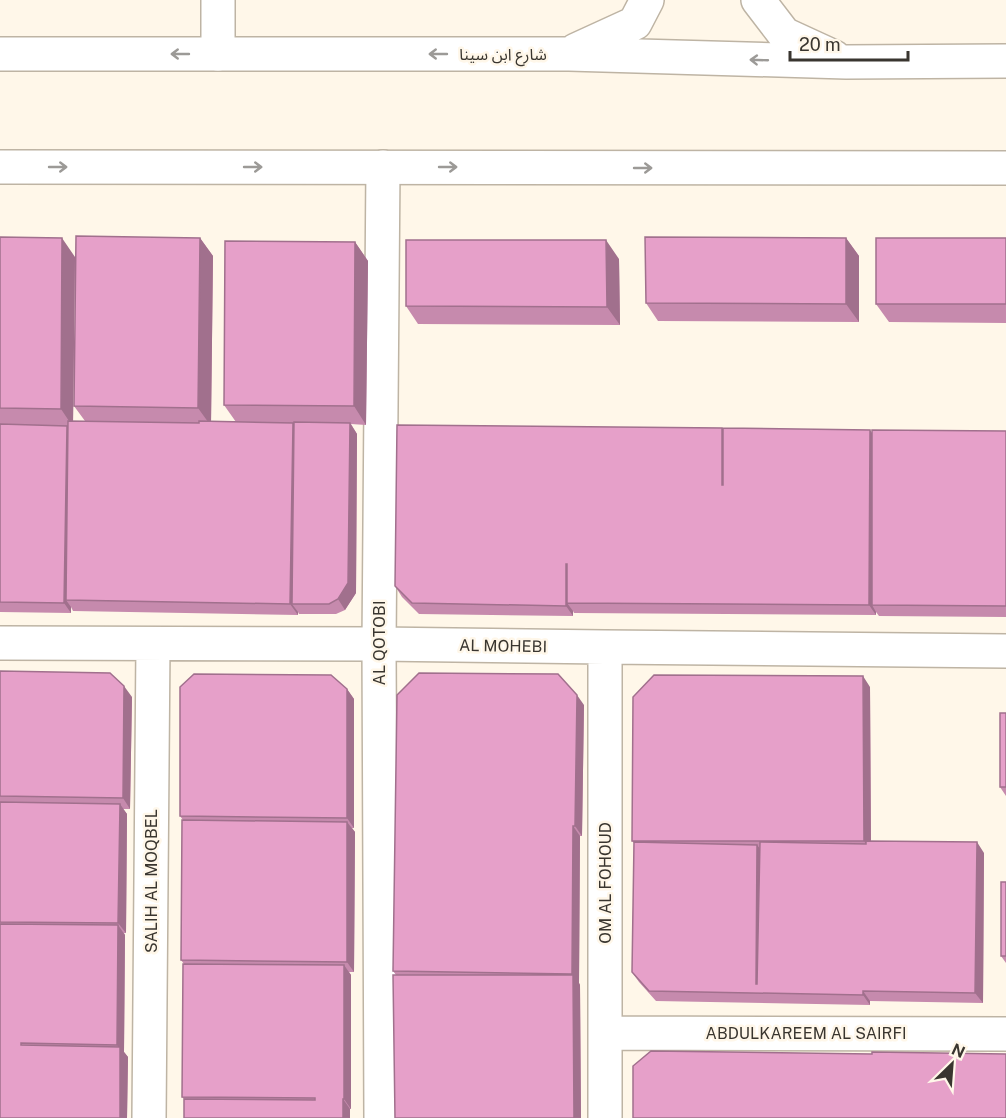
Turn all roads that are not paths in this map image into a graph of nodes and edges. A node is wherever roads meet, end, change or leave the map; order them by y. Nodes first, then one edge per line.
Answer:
1 (218, 0) edge
2 (647, 0) edge
3 (758, 0) edge
4 (0, 54) edge
5 (218, 54) junction
6 (568, 54) junction
7 (846, 62) junction
8 (1006, 62) edge
9 (0, 167) edge
10 (383, 167) junction
11 (1006, 168) edge
12 (0, 643) edge
13 (153, 644) junction
14 (378, 644) junction
15 (605, 647) junction
16 (1006, 651) edge
17 (605, 1033) junction
18 (1006, 1034) edge
19 (149, 1118) edge
20 (381, 1118) edge
21 (605, 1118) edge

1 - 5 street
2 - 6 street
3 - 7 street
5 -> 4 street, شارع ابن سينا
6 -> 5 street, شارع ابن سينا
7 -> 6 street, شارع ابن سينا
7 - 8 street, شارع ابن سينا
9 -> 10 street
10 -> 11 street
10 - 14 street, AL QOTOBI
12 - 13 street, AL MOHEBI
13 - 14 street, AL MOHEBI
13 - 19 street, SALIH AL MOQBEL
14 - 15 street, AL MOHEBI
14 - 20 street, AL QOTOBI
15 - 16 street, AL MOHEBI
15 - 17 street, OM AL FOHOUD
17 - 18 street, ABDULKAREEM AL SAIRFI
17 - 21 street, OM AL FOHOUD

